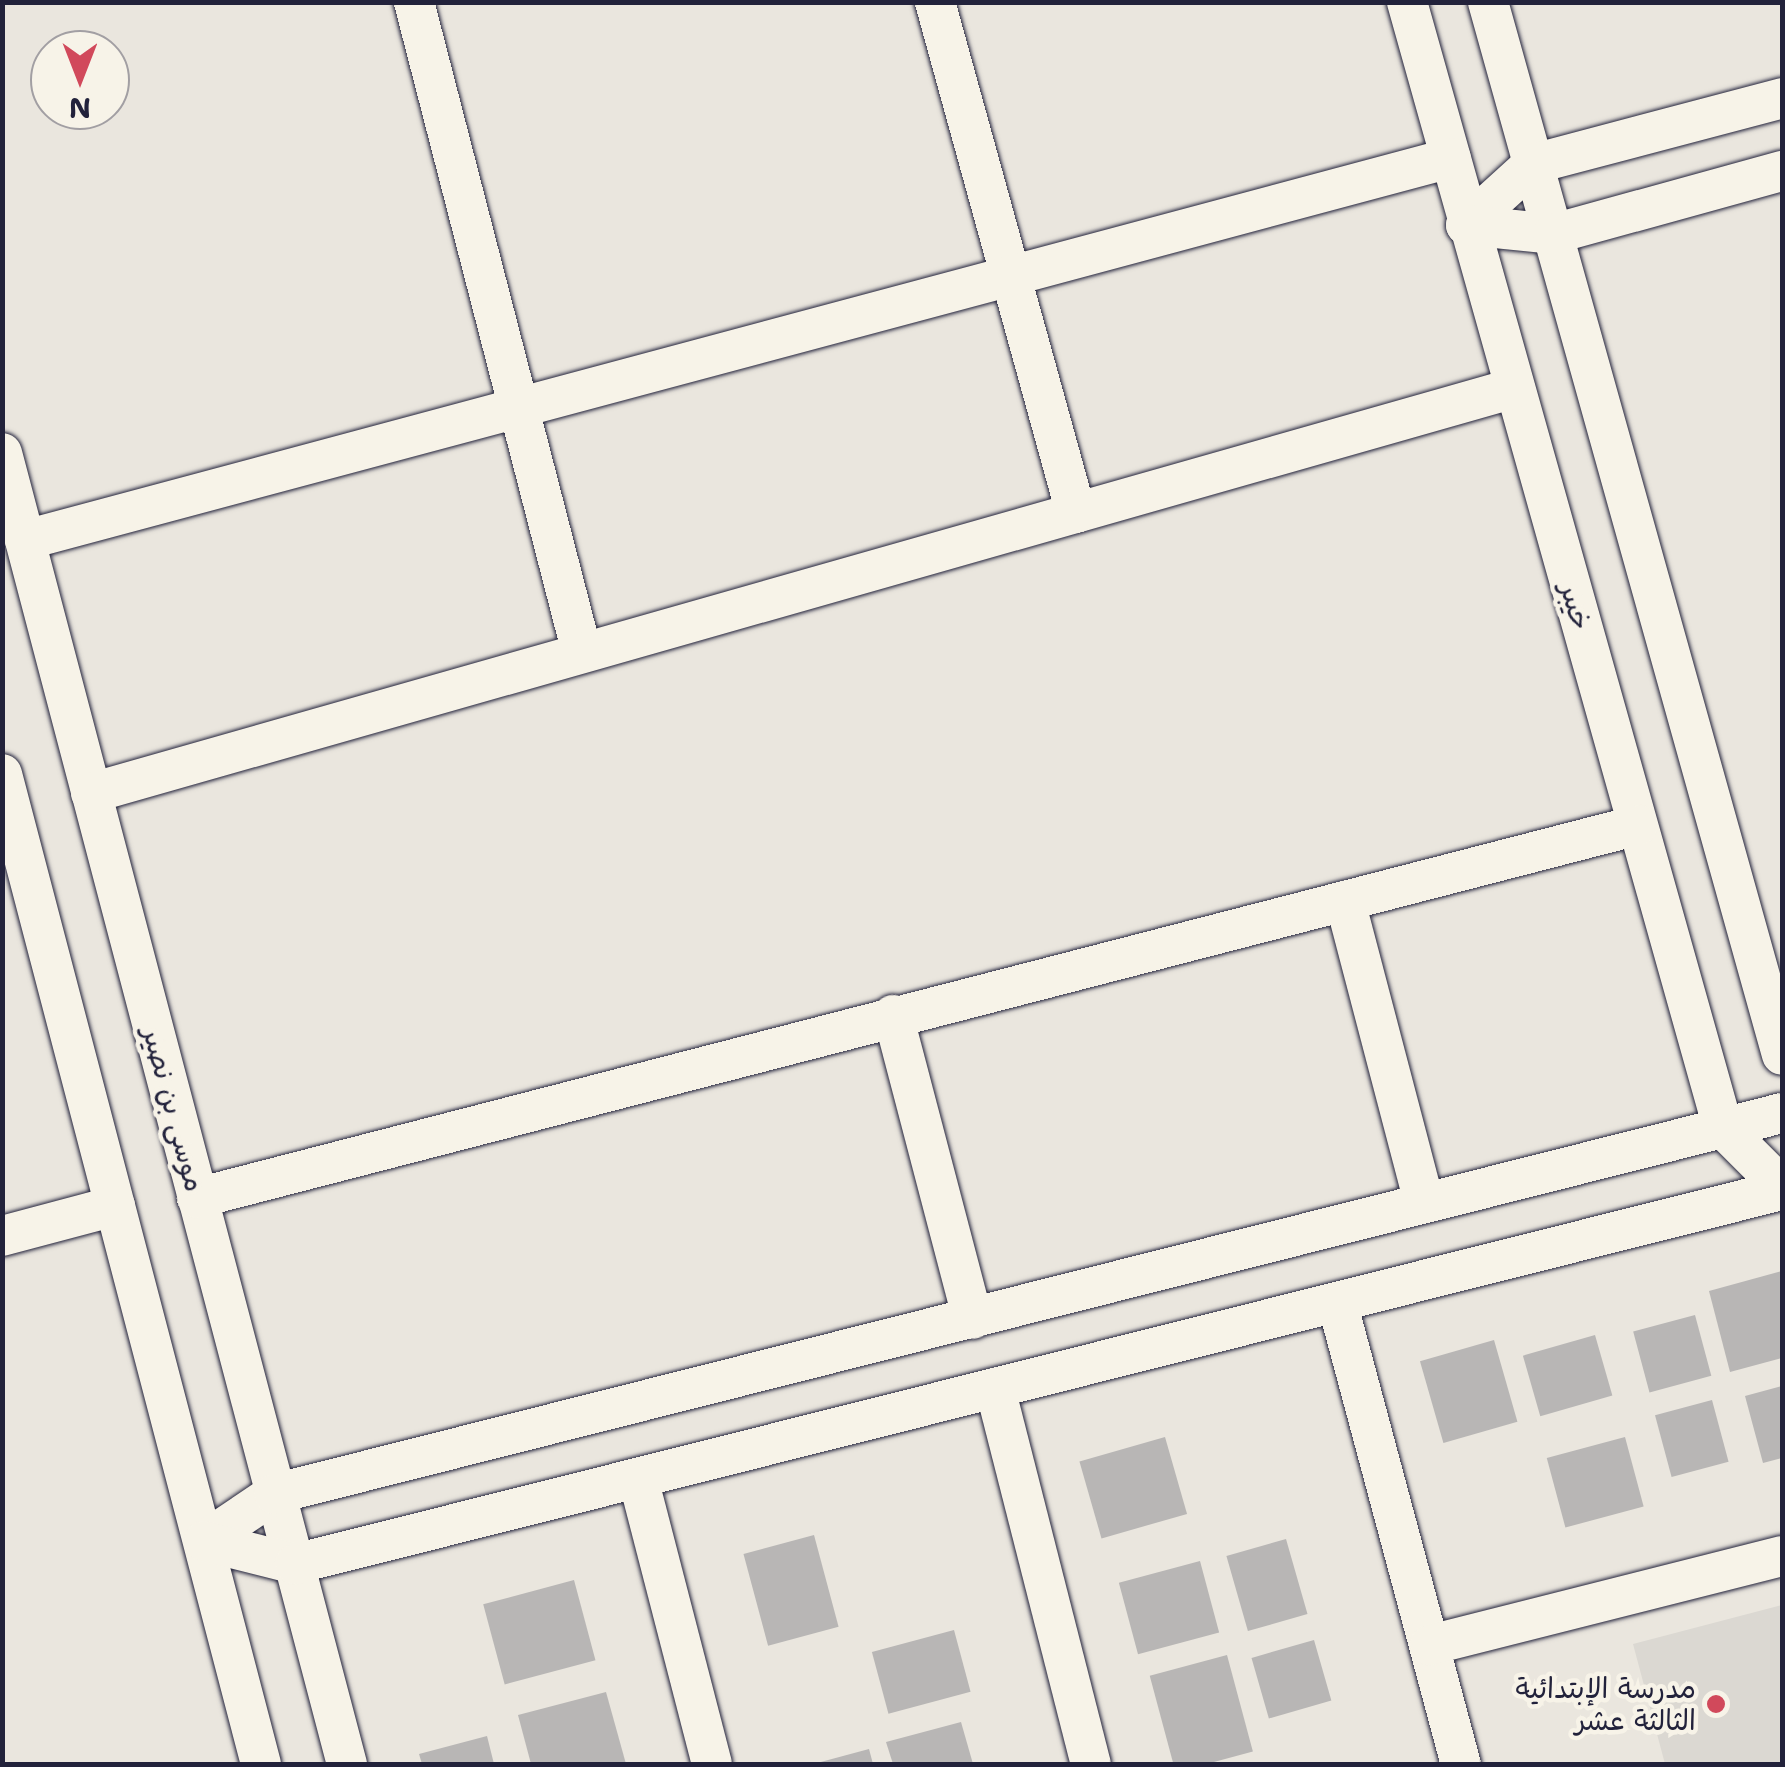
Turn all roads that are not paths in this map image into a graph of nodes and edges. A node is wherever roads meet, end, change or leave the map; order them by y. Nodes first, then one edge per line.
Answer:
1 (414, 2) edge
2 (935, 2) edge
3 (1407, 2) edge
4 (1488, 2) edge
5 (1782, 98) edge
6 (1451, 158) junction
7 (1534, 164) junction
8 (1782, 171) edge
9 (1466, 225) junction
10 (1553, 234) junction
11 (1012, 276) junction
12 (1515, 388) junction
13 (514, 409) junction
14 (2, 452) edge
15 (1076, 513) junction
16 (25, 540) junction
17 (582, 653) junction
18 (2, 774) edge
19 (92, 793) junction
20 (1638, 825) junction
21 (9, 826) edge
22 (1345, 901) junction
23 (893, 1016) junction
24 (1782, 1056) edge
25 (1782, 1114) edge
26 (1723, 1128) junction
27 (1782, 1189) edge
28 (197, 1198) junction
29 (1424, 1203) junction
30 (115, 1206) junction
31 (2, 1236) edge
32 (1337, 1302) junction
33 (973, 1320) junction
34 (995, 1388) junction
35 (638, 1478) junction
36 (274, 1494) junction
37 (204, 1541) junction
38 (1782, 1556) edge
39 (295, 1564) junction
40 (1430, 1645) junction
41 (261, 1764) edge
42 (347, 1764) edge
43 (712, 1764) edge
44 (1092, 1764) edge
45 (1460, 1764) edge

1 - 13 street
2 - 11 street
3 - 6 street, خيبر
4 - 7 street
5 - 7 street
6 - 9 street, خيبر
6 - 11 street
7 - 9 street
7 - 10 street
8 - 10 street
9 - 10 street
9 - 12 street, خيبر
10 - 24 street
11 - 13 street
11 - 15 street
12 - 15 street
12 - 20 street, خيبر
13 - 16 street
13 - 17 street
14 - 16 street, موسى بن نصير
15 - 17 street
16 - 19 street, موسى بن نصير
17 - 19 street
18 - 21 street
19 - 28 street, موسى بن نصير
20 - 22 street
20 - 26 street, خيبر
21 - 30 street
22 - 23 street
22 - 29 street
23 - 28 street
23 - 33 street
25 - 26 street
26 - 27 street, خيبر
26 - 29 street
27 - 32 street
28 - 36 street, موسى بن نصير
29 - 33 street
30 - 31 street
30 - 37 street
32 - 34 street
32 - 40 street
33 - 36 street
34 - 35 street
34 - 44 street
35 - 39 street
35 - 43 street
36 - 37 street
36 - 39 street, موسى بن نصير
37 - 39 street
37 - 41 street
38 - 40 street
39 - 42 street, موسى بن نصير
40 - 45 street

